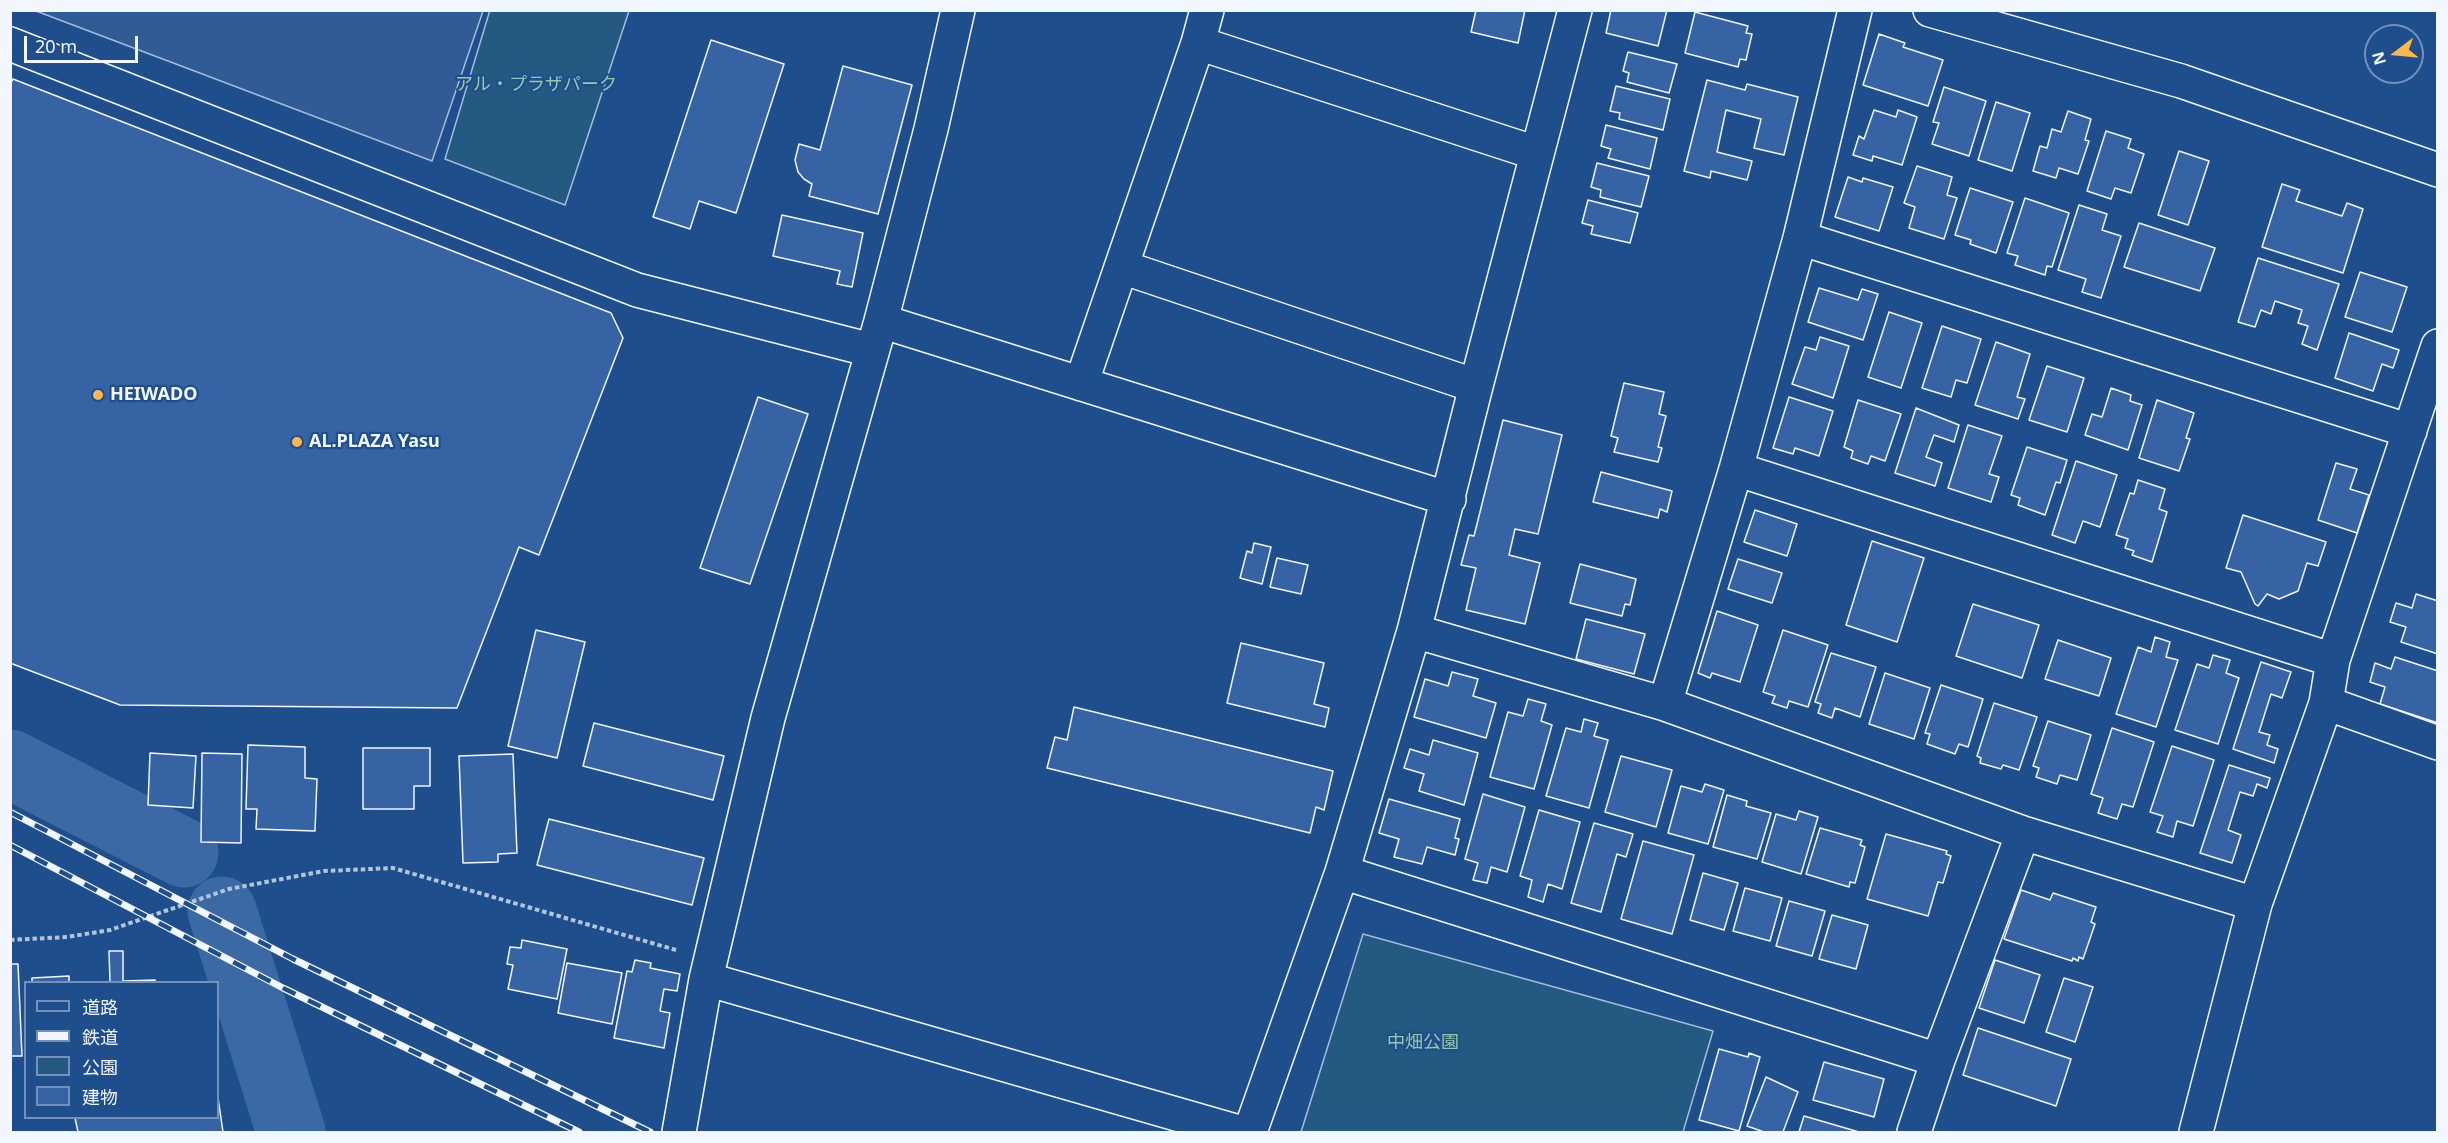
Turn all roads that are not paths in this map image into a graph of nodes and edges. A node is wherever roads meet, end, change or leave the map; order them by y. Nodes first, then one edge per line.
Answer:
1 (958, 10) edge
2 (1207, 10) edge
3 (1575, 10) edge
4 (1855, 10) edge
5 (1930, 10) edge
6 (1198, 43) junction
7 (10, 44) edge
8 (1536, 153) junction
9 (2438, 170) edge
10 (1800, 238) junction
11 (1122, 267) junction
12 (876, 336) junction
13 (2438, 346) edge
14 (1081, 384) junction
15 (1476, 386) junction
16 (2410, 431) junction
17 (1736, 470) junction
18 (1449, 499) junction
19 (1414, 631) junction
20 (2333, 660) junction
21 (2326, 703) junction
22 (1665, 704) junction
23 (2438, 743) edge
24 (2023, 833) junction
25 (1342, 872) junction
26 (2255, 904) junction
27 (708, 969) junction
28 (1938, 1060) junction
29 (680, 1132) edge
30 (1239, 1132) edge
31 (1250, 1132) edge
32 (1914, 1132) edge
33 (2198, 1132) edge

1 - 12 street
2 - 6 street
3 - 8 street
4 - 10 street
5 - 9 street
6 - 8 street
6 - 11 street
7 - 12 street
8 - 15 street
10 - 16 street
10 - 17 street
11 - 14 street
11 - 15 street
12 - 14 street
12 - 27 street
13 - 16 street
14 - 18 street
15 - 18 street
16 - 20 street
17 - 20 street
17 - 22 street
18 - 19 street
19 - 22 street
19 - 25 street
20 - 21 street
21 - 23 street
21 - 26 street
22 - 24 street
24 - 26 street
24 - 28 street
25 - 28 street
25 - 31 street
26 - 33 street
27 - 29 street
27 - 30 street
28 - 32 street

